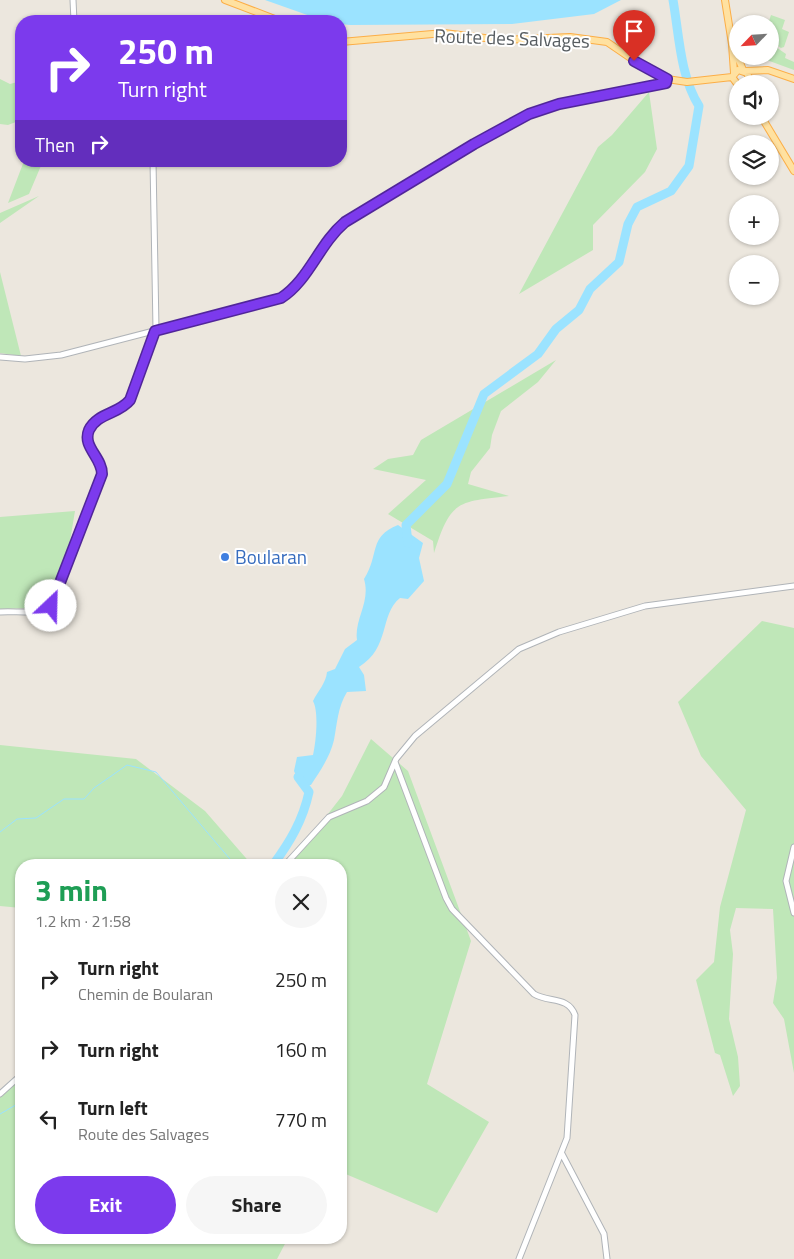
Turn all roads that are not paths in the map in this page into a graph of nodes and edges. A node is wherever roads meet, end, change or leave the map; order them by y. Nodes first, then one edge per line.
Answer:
1 (73, 0) edge
2 (225, 0) edge
3 (725, 0) edge
4 (74, 15) edge
5 (264, 15) edge
6 (729, 25) edge
7 (347, 41) edge
8 (733, 65) edge
9 (742, 65) edge
10 (744, 70) junction
11 (777, 73) junction
12 (733, 75) joint
13 (748, 75) edge
14 (758, 75) edge
15 (729, 76) edge
16 (667, 79) junction
17 (794, 79) edge
18 (766, 125) edge
19 (153, 167) edge
20 (794, 171) edge
21 (155, 331) junction
22 (0, 357) edge
23 (794, 586) edge
24 (0, 612) edge
25 (395, 762) junction
26 (794, 847) edge
27 (290, 859) edge
28 (794, 913) edge
29 (15, 1080) edge
30 (0, 1094) edge
31 (562, 1154) junction
32 (519, 1259) edge
33 (607, 1259) edge

1 - 4 street
2 - 5 main road
3 - 6 main road
7 - 16 main road, Route des Salvages
8 - 12 main road
9 - 10 main road
10 - 11 main road, Route des Salvages
10 - 12 main road, Route des Salvages
10 - 13 main road
11 - 14 main road
11 - 17 main road, Route des Salvages
15 - 16 main road, Route des Salvages
16 - 21 street
18 - 20 main road
19 - 21 street
21 - 22 street
21 - 24 street
23 - 25 street
25 - 27 street
25 - 31 street
26 - 28 street
29 - 30 street
31 - 32 street
31 - 33 street

